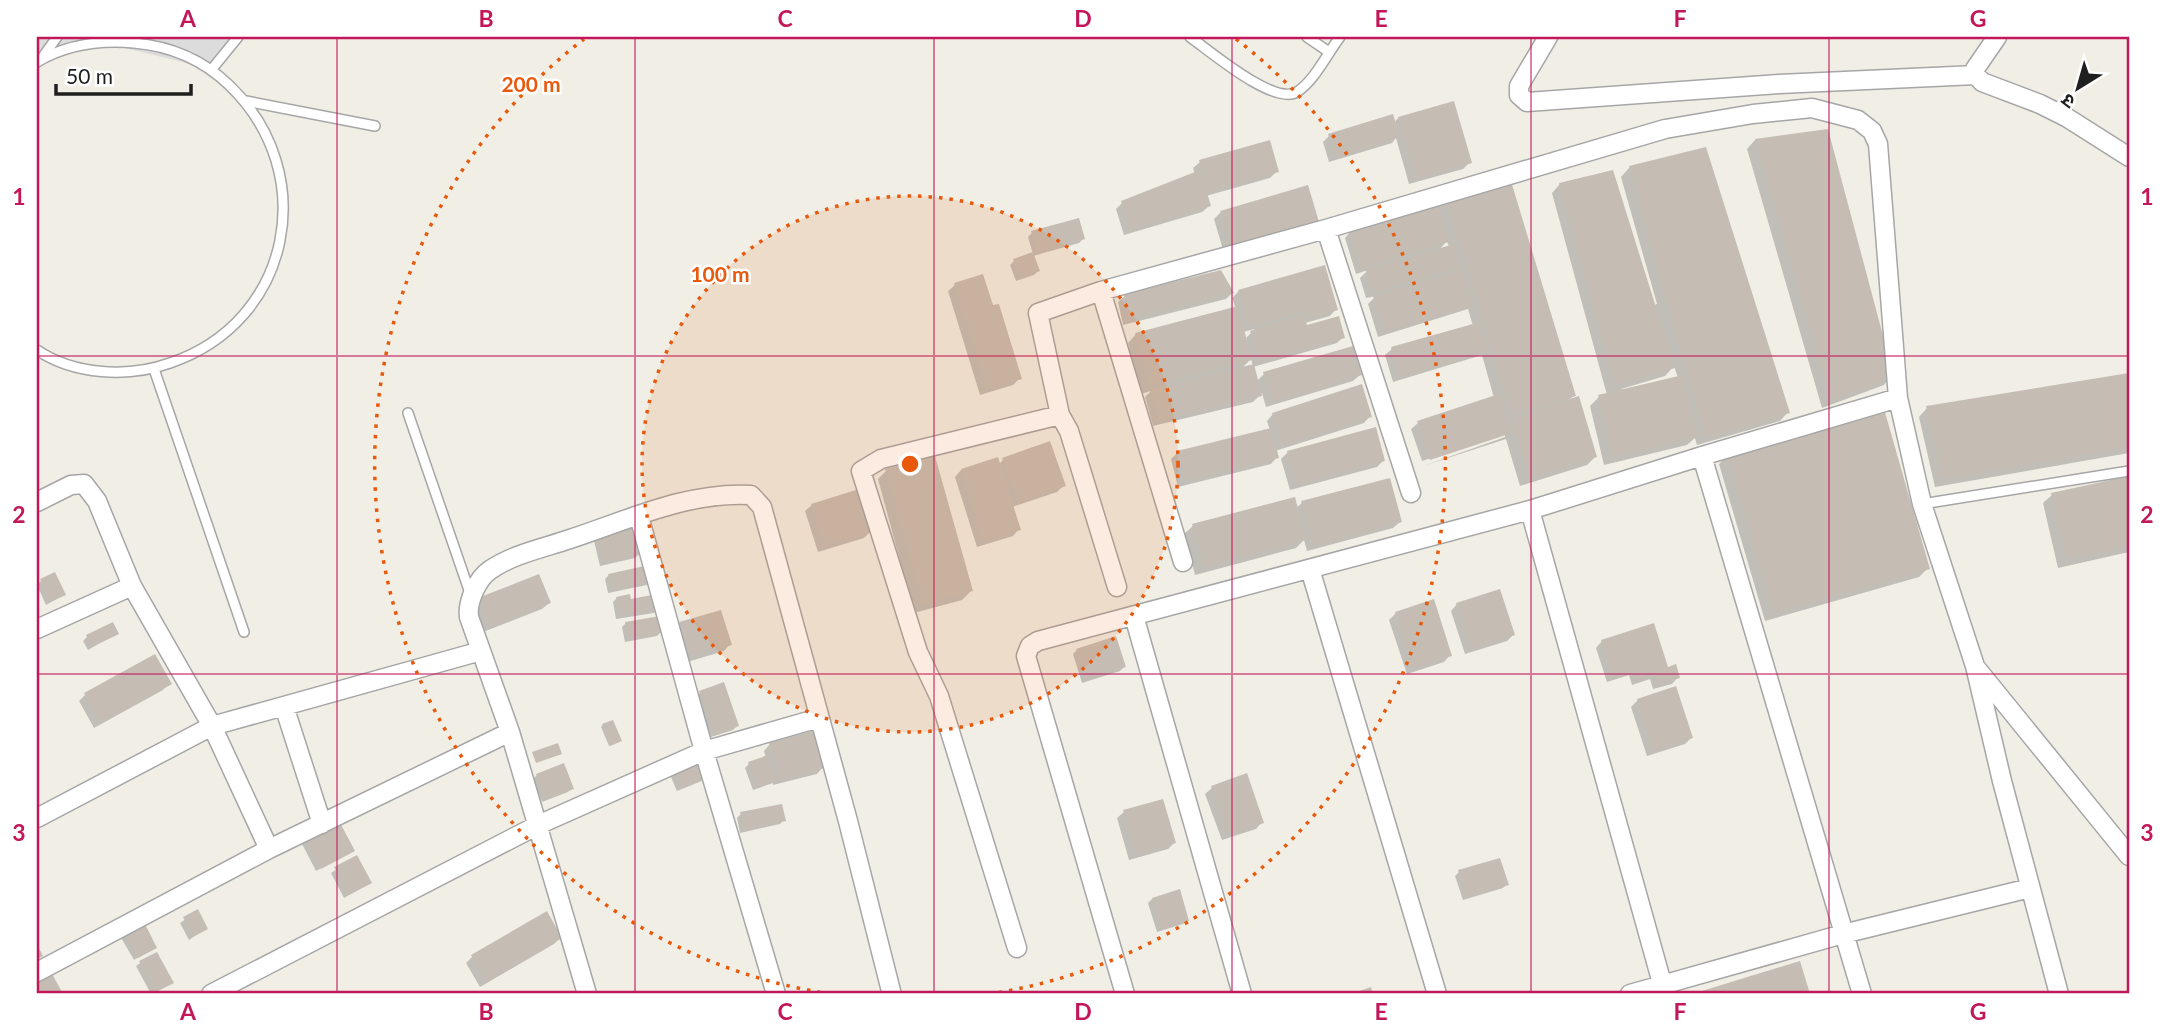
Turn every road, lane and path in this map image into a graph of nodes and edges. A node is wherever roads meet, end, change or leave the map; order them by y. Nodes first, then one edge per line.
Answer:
1 (57, 37) edge
2 (238, 37) edge
3 (1190, 37) edge
4 (1307, 37) edge
5 (1340, 37) edge
6 (1548, 37) edge
7 (1997, 37) edge
8 (114, 39) edge
9 (1329, 52) junction
10 (38, 61) edge
11 (212, 69) junction
12 (1976, 75) junction
13 (246, 101) junction
14 (375, 126) dead end
15 (2129, 157) edge
16 (1326, 229) junction
17 (1101, 291) junction
18 (37, 350) edge
19 (154, 369) junction
20 (1898, 398) junction
21 (408, 413) dead end
22 (1060, 415) junction
23 (1702, 456) junction
24 (2129, 471) edge
25 (1411, 493) dead end
26 (37, 502) edge
27 (1922, 504) junction
28 (1531, 510) junction
29 (639, 516) junction
30 (1183, 562) dead end
31 (1310, 569) junction
32 (132, 586) junction
33 (1117, 587) dead end
34 (471, 598) junction
35 (1134, 616) junction
36 (37, 629) edge
37 (244, 632) dead end
38 (481, 651) junction
39 (1975, 666) junction
40 (284, 706) junction
41 (820, 718) junction
42 (212, 726) junction
43 (510, 733) junction
44 (704, 751) junction
45 (37, 818) edge
46 (321, 824) junction
47 (538, 825) junction
48 (270, 849) junction
49 (2129, 856) edge
50 (2030, 887) junction
51 (1843, 934) junction
52 (1017, 948) dead end
53 (37, 972) edge
54 (1664, 990) edge
55 (891, 991) dead end
56 (211, 994) edge
57 (587, 994) edge
58 (776, 994) edge
59 (1125, 994) edge
60 (1242, 994) edge
61 (1437, 994) edge
62 (1630, 994) edge
63 (1862, 994) edge
64 (2059, 994) edge

1 - 10 lane
2 - 11 lane
3 - 9 lane
4 - 9 lane
5 - 9 lane
6 - 12 street
7 - 12 street
8 - 10 lane
8 - 11 lane
11 - 13 lane
12 - 15 street
13 - 14 lane
13 - 19 lane
16 - 17 street
16 - 20 street
16 - 25 street
17 - 22 street
17 - 30 street
18 - 19 lane
19 - 37 lane
20 - 23 street
20 - 27 street
21 - 34 lane
22 - 33 street
22 - 52 street
23 - 28 street
23 - 51 street
24 - 27 lane
26 - 32 street
27 - 39 street
28 - 31 street
28 - 54 street
29 - 34 street
29 - 41 street
29 - 44 street
31 - 35 street
31 - 61 street
32 - 36 street
32 - 42 street
34 - 38 street
35 - 59 street
35 - 60 street
38 - 40 street
38 - 43 street
39 - 49 street
39 - 50 street
40 - 42 street
40 - 46 street
41 - 44 street
41 - 55 street
42 - 45 street
42 - 48 street
43 - 46 street
43 - 47 street
44 - 47 street
44 - 58 street
46 - 48 street
47 - 56 street
47 - 57 street
48 - 53 street
50 - 51 street
50 - 64 street
51 - 54 street
51 - 63 street
54 - 62 street

